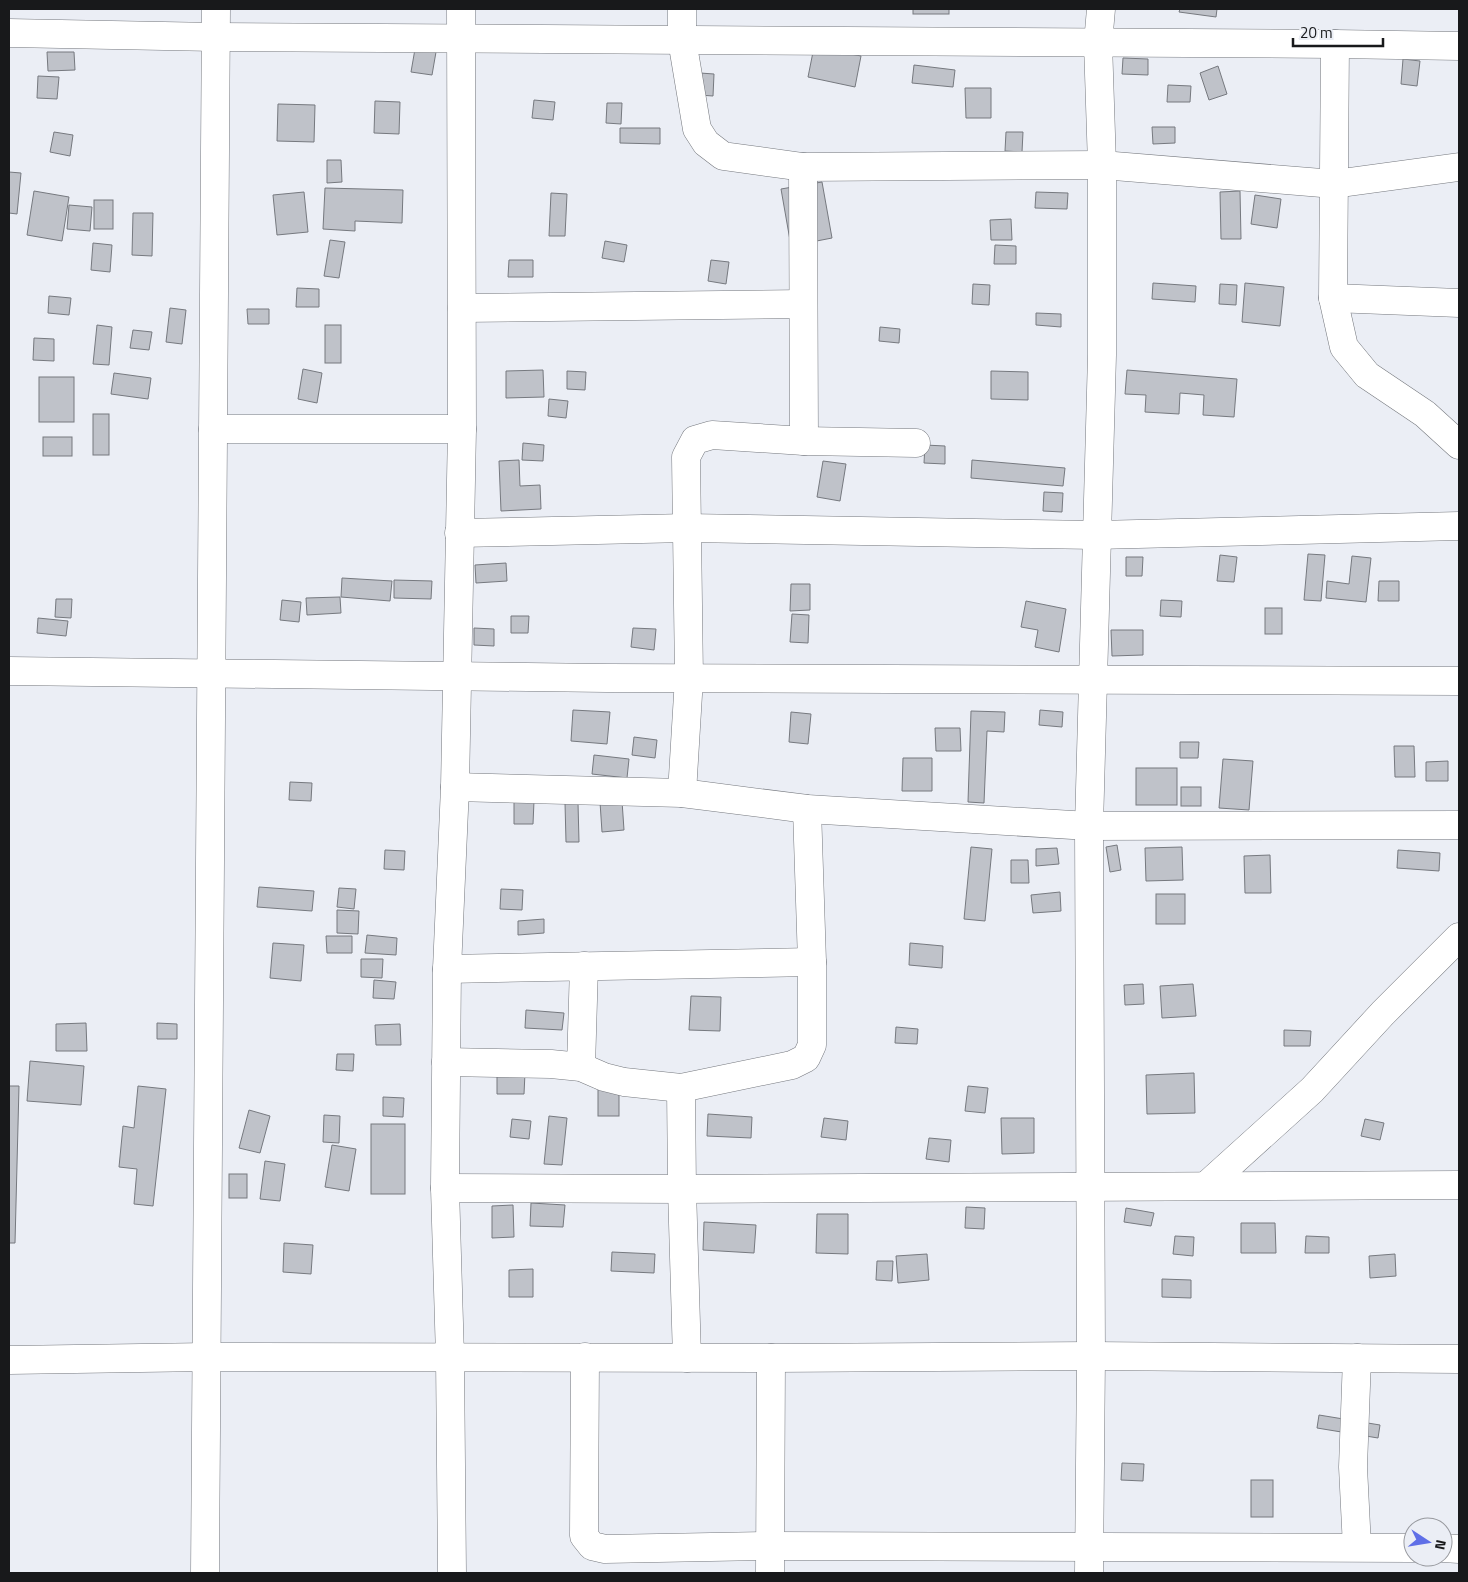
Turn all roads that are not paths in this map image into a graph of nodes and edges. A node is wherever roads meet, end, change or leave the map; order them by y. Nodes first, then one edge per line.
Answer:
1 (216, 9) edge
2 (461, 9) edge
3 (682, 9) edge
4 (1101, 9) edge
5 (9, 33) edge
6 (215, 37) junction
7 (461, 39) junction
8 (682, 40) junction
9 (1098, 43) junction
10 (1335, 44) junction
11 (1459, 46) edge
12 (1102, 166) junction
13 (803, 167) junction
14 (1459, 167) edge
15 (1334, 184) junction
16 (1334, 298) junction
17 (1459, 302) edge
18 (803, 304) junction
19 (462, 308) junction
20 (213, 429) junction
21 (462, 429) junction
22 (804, 441) junction
23 (916, 443) dead end
24 (1459, 444) edge
25 (1459, 526) edge
26 (687, 528) junction
27 (459, 533) junction
28 (1096, 535) junction
29 (9, 671) edge
30 (211, 674) junction
31 (456, 677) junction
32 (689, 678) junction
33 (1092, 680) junction
34 (1459, 681) edge
35 (455, 788) junction
36 (682, 793) junction
37 (806, 809) junction
38 (1459, 825) edge
39 (1089, 826) junction
40 (1459, 938) edge
41 (1449, 958) edge
42 (812, 962) junction
43 (584, 966) junction
44 (447, 969) junction
45 (446, 1062) junction
46 (581, 1067) junction
47 (681, 1088) junction
48 (1207, 1185) junction
49 (1459, 1185) edge
50 (1090, 1186) junction
51 (445, 1188) junction
52 (682, 1189) junction
53 (1091, 1356) junction
54 (207, 1357) junction
55 (450, 1357) junction
56 (585, 1357) junction
57 (687, 1358) junction
58 (771, 1358) junction
59 (1357, 1358) junction
60 (1459, 1359) edge
61 (9, 1360) edge
62 (770, 1546) junction
63 (1357, 1547) junction
64 (1403, 1548) edge
65 (1090, 1560) edge
66 (205, 1573) edge
67 (452, 1573) edge
68 (770, 1573) edge

1 - 6 street
2 - 7 street
3 - 8 street
4 - 9 street
5 - 6 street
6 - 7 street
6 - 20 street
7 - 8 street
7 - 19 street
8 - 9 street
8 - 13 street
9 - 10 street
9 - 12 street
10 - 11 street
10 - 15 street
12 - 13 street
12 - 15 street
12 - 28 street
13 - 18 street
14 - 15 street
15 - 16 street
16 - 17 street
16 - 24 street
18 - 19 street
18 - 22 street
19 - 21 street
20 - 21 street
20 - 30 street
21 - 27 street
22 - 23 street
22 - 26 street
25 - 28 street
26 - 27 street
26 - 28 street
26 - 32 street
27 - 31 street
28 - 33 street
29 - 30 street
30 - 31 street
30 - 54 street
31 - 32 street
31 - 35 street
32 - 33 street
32 - 36 street
33 - 34 street
33 - 39 street
35 - 36 street
35 - 44 street
36 - 37 street
37 - 39 street
37 - 42 street
38 - 39 street
39 - 50 street
40 - 41 street
41 - 48 street
42 - 43 street
42 - 47 street
43 - 44 street
43 - 46 street
44 - 45 street
45 - 46 street
45 - 51 street
46 - 47 street
47 - 52 street
48 - 49 street
48 - 50 street
50 - 52 street
50 - 53 street
51 - 52 street
51 - 55 street
52 - 57 street
53 - 58 street
53 - 59 street
53 - 65 street
54 - 55 street
54 - 61 street
54 - 66 street
55 - 56 street
55 - 67 street
56 - 57 street
56 - 62 street
57 - 58 street
58 - 62 street
59 - 60 street
59 - 63 street
62 - 65 street
62 - 68 street
63 - 64 street
63 - 65 street

